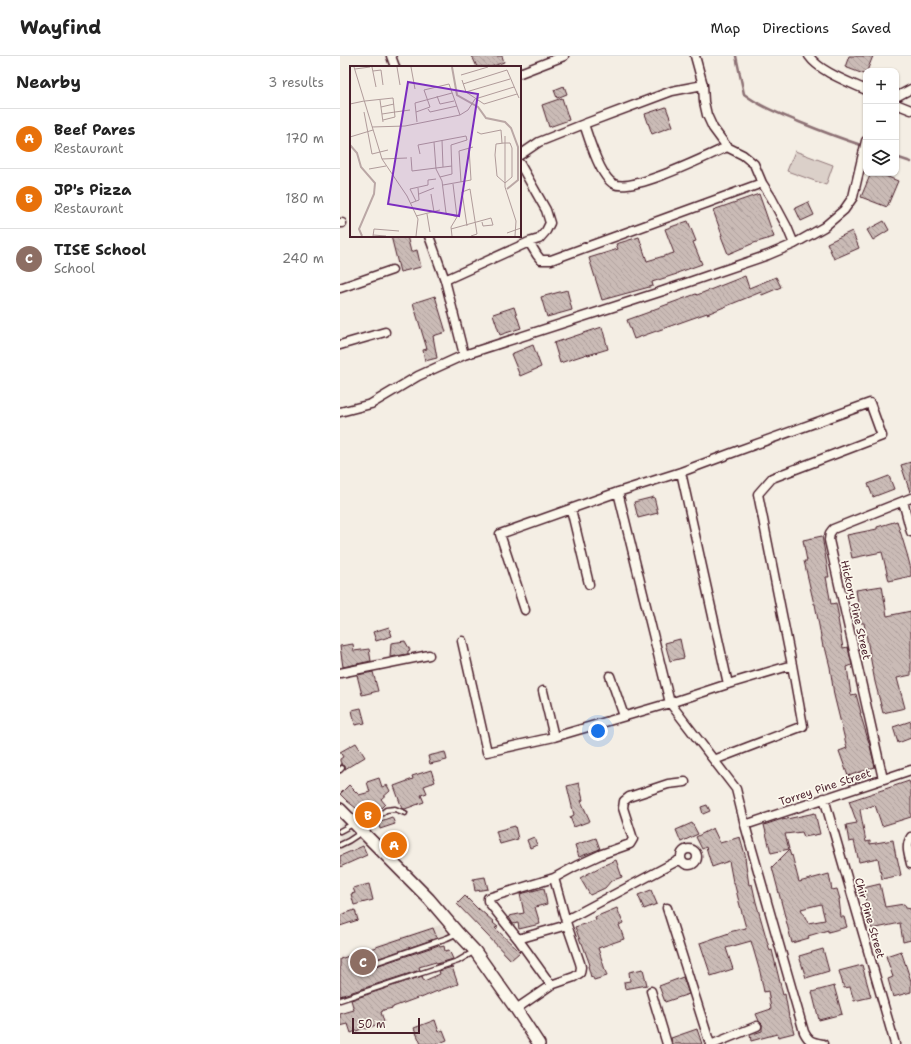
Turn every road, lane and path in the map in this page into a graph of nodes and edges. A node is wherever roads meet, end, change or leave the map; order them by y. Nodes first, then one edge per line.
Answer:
1 (391, 56) edge
2 (564, 56) edge
3 (695, 56) edge
4 (813, 57) edge
5 (395, 66) edge
6 (521, 73) edge
7 (703, 85) junction
8 (863, 89) edge
9 (911, 89) edge
10 (899, 95) edge
11 (899, 105) edge
12 (911, 110) edge
13 (584, 124) junction
14 (727, 147) junction
15 (521, 154) edge
16 (863, 155) edge
17 (521, 166) edge
18 (762, 183) junction
19 (429, 237) edge
20 (530, 242) junction
21 (794, 244) junction
22 (392, 270) dead end
23 (445, 280) junction
24 (340, 288) edge
25 (384, 332) dead end
26 (340, 345) edge
27 (464, 355) junction
28 (340, 412) edge
29 (681, 472) junction
30 (618, 492) junction
31 (907, 500) edge
32 (571, 509) junction
33 (911, 532) edge
34 (589, 584) dead end
35 (525, 610) dead end
36 (462, 642) dead end
37 (429, 656) dead end
38 (792, 665) junction
39 (340, 673) edge
40 (610, 676) dead end
41 (728, 684) junction
42 (543, 691) dead end
43 (670, 703) junction
44 (624, 716) junction
45 (554, 737) junction
46 (714, 760) junction
47 (911, 770) edge
48 (882, 779) junction
49 (685, 782) dead end
50 (824, 798) junction
51 (340, 809) edge
52 (405, 813) dead end
53 (355, 823) junction
54 (745, 825) junction
55 (340, 831) edge
56 (363, 832) junction
57 (911, 837) edge
58 (340, 845) edge
59 (681, 859) dead end
60 (911, 864) edge
61 (554, 878) junction
62 (667, 908) dead end
63 (567, 923) junction
64 (458, 933) junction
65 (518, 939) junction
66 (475, 951) junction
67 (363, 967) dead end
68 (551, 985) junction
69 (651, 991) dead end
70 (340, 1000) edge
71 (516, 1009) junction
72 (757, 1026) dead end
73 (539, 1044) edge
74 (666, 1044) edge
75 (712, 1044) edge
76 (823, 1044) edge
77 (895, 1044) edge

1 - 5 street
2 - 6 street
3 - 7 street
4 - 8 street
7 - 13 street
7 - 14 street
9 - 10 street
11 - 12 street
13 - 14 street
13 - 15 street
14 - 18 street
16 - 21 street
17 - 20 street
18 - 20 street
18 - 21 street
19 - 23 street
20 - 23 street
21 - 27 street
22 - 24 street
23 - 27 street
25 - 26 street
27 - 28 street
29 - 30 street
29 - 38 street
29 - 41 street
30 - 32 street
30 - 43 street
31 - 33 street
31 - 48 street, Hickory Pine Street
32 - 34 street
32 - 35 street
36 - 45 street
37 - 39 street
38 - 41 street
38 - 46 street
40 - 44 street
41 - 43 street
42 - 45 street
43 - 44 street
43 - 46 street
44 - 45 street
46 - 54 street
47 - 48 street, Torrey Pine Street
48 - 50 street, Torrey Pine Street
49 - 61 street
50 - 54 street, Torrey Pine Street
50 - 77 street, Chir Pine Street
51 - 53 main road
52 - 56 lane
53 - 55 lane
53 - 56 main road
54 - 76 street
56 - 58 lane
56 - 64 main road
57 - 60 street
59 - 63 street
61 - 63 street
61 - 65 street
62 - 75 street
63 - 65 street
63 - 68 street
64 - 66 main road
64 - 67 lane
65 - 68 street
66 - 70 lane
66 - 71 main road
68 - 71 street
69 - 74 street
71 - 73 main road
72 - 75 street

